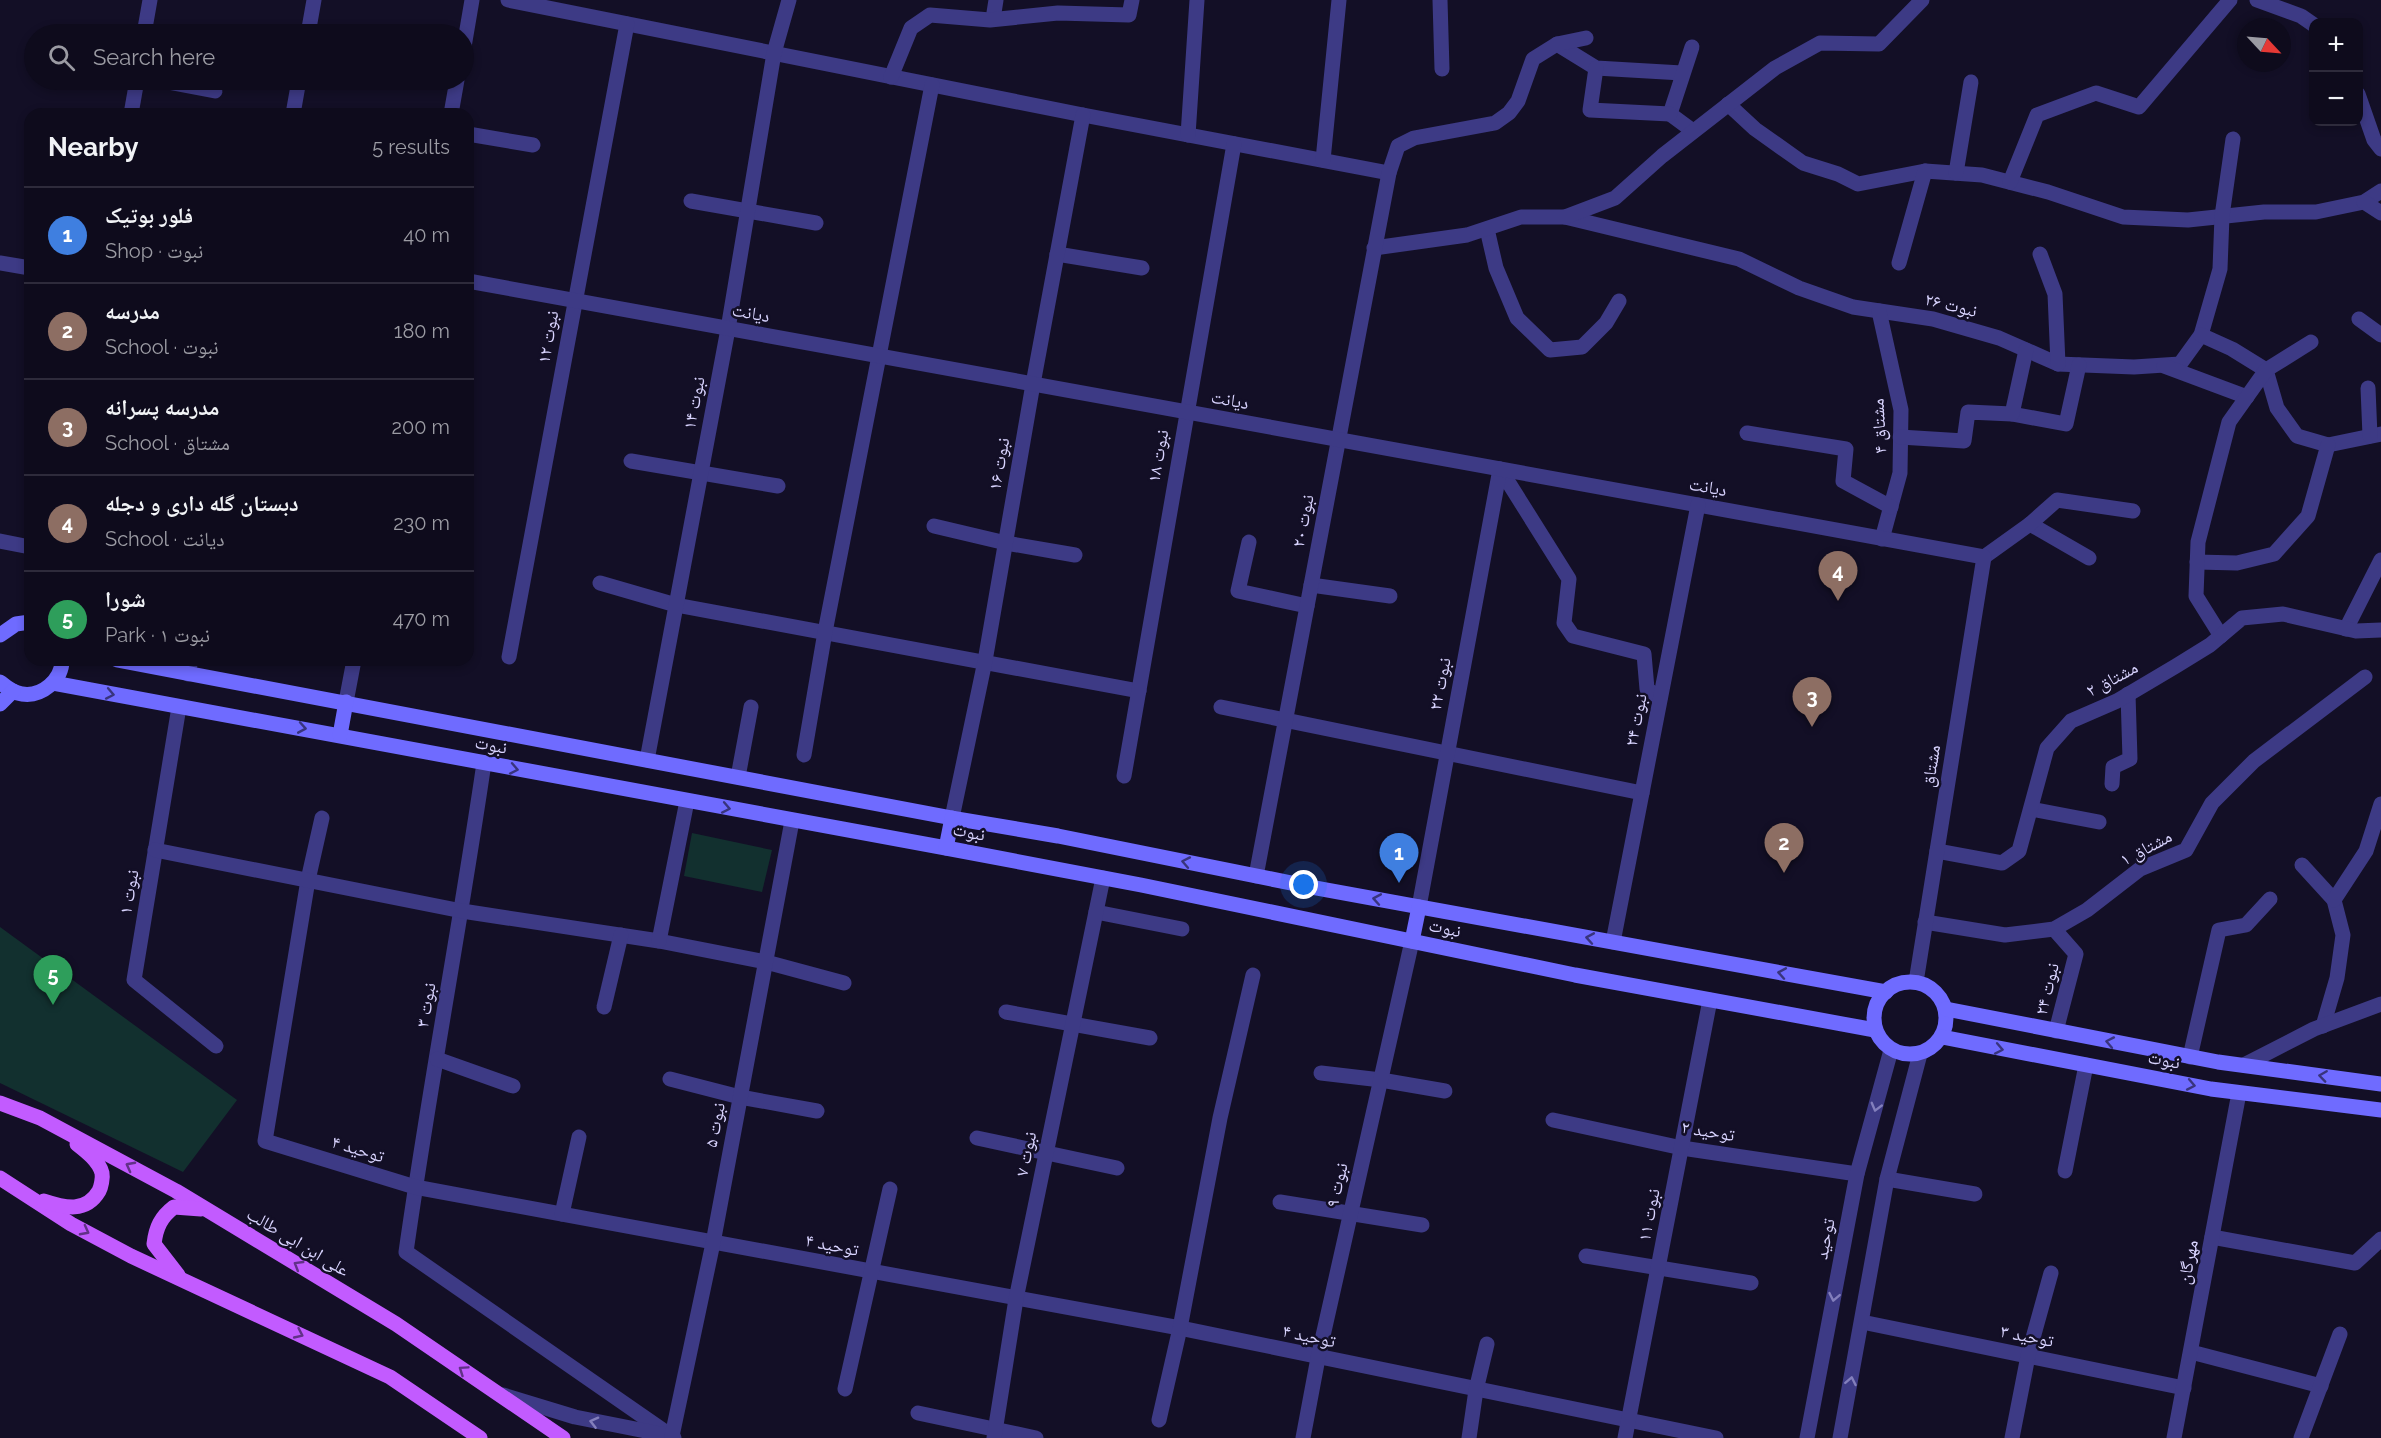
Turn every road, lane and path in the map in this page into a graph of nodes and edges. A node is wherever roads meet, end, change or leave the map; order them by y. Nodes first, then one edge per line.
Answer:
1 (150, 0) edge
2 (314, 0) edge
3 (472, 0) edge
4 (508, 0) edge
5 (789, 0) edge
6 (996, 0) edge
7 (1132, 0) edge
8 (1197, 0) edge
9 (1339, 0) edge
10 (1440, 0) edge
11 (1922, 0) edge
12 (2230, 0) edge
13 (2257, 0) edge
14 (568, 6) edge
15 (1048, 7) edge
16 (928, 8) edge
17 (993, 20) junction
18 (2309, 22) edge
19 (146, 24) edge
20 (310, 24) edge
21 (468, 24) edge
22 (627, 24) junction
23 (1586, 38) dead end
24 (1557, 44) junction
25 (1692, 47) dead end
26 (774, 53) junction
27 (1596, 68) junction
28 (1442, 69) dead end
29 (1682, 73) junction
30 (891, 77) junction
31 (1971, 82) dead end
32 (932, 85) junction
33 (135, 90) edge
34 (210, 90) edge
35 (297, 90) edge
36 (455, 90) edge
37 (215, 91) dead end
38 (1728, 104) junction
39 (132, 108) edge
40 (294, 108) edge
41 (452, 108) edge
42 (2363, 108) edge
43 (1670, 114) junction
44 (1083, 115) junction
45 (1694, 131) junction
46 (474, 135) edge
47 (1188, 135) junction
48 (2233, 139) dead end
49 (1234, 144) junction
50 (533, 145) dead end
51 (2381, 149) edge
52 (1323, 160) junction
53 (1925, 171) junction
54 (1389, 173) junction
55 (1956, 173) junction
56 (2010, 182) junction
57 (2381, 191) edge
58 (691, 201) dead end
59 (2364, 202) junction
60 (748, 209) junction
61 (2381, 213) edge
62 (2222, 216) junction
63 (1565, 217) junction
64 (816, 223) dead end
65 (1487, 229) junction
66 (1374, 248) junction
67 (1057, 254) junction
68 (2040, 254) dead end
69 (0, 263) edge
70 (1899, 263) dead end
71 (24, 267) edge
72 (1142, 268) dead end
73 (474, 282) edge
74 (575, 301) junction
75 (1618, 301) dead end
76 (1879, 311) junction
77 (2359, 319) dead end
78 (728, 328) junction
79 (2201, 335) junction
80 (2381, 335) edge
81 (2311, 342) dead end
82 (2026, 350) junction
83 (880, 356) junction
84 (2058, 364) junction
85 (2079, 365) junction
86 (2161, 365) junction
87 (2266, 370) junction
88 (1033, 384) junction
89 (2368, 388) dead end
90 (2247, 397) junction
91 (1186, 412) junction
92 (2012, 414) junction
93 (1747, 433) dead end
94 (2376, 435) edge
95 (1900, 437) junction
96 (1338, 440) junction
97 (2328, 445) junction
98 (631, 461) dead end
99 (1500, 469) junction
100 (701, 471) junction
101 (778, 486) dead end
102 (1698, 505) junction
103 (1891, 507) junction
104 (2133, 512) dead end
105 (2030, 524) junction
106 (934, 526) dead end
107 (1882, 538) junction
108 (0, 542) edge
109 (1249, 542) dead end
110 (1006, 543) junction
111 (24, 546) edge
112 (1075, 555) dead end
113 (1984, 557) junction
114 (2089, 558) dead end
115 (2381, 560) edge
116 (2197, 562) junction
117 (600, 583) dead end
118 (1311, 585) junction
119 (1390, 597) dead end
120 (676, 605) junction
121 (1307, 606) junction
122 (24, 623) edge
123 (2346, 629) junction
124 (2381, 630) edge
125 (825, 632) junction
126 (0, 635) edge
127 (2221, 636) junction
128 (509, 657) dead end
129 (985, 661) junction
130 (61, 666) edge
131 (353, 666) edge
132 (189, 667) edge
133 (2365, 677) dead end
134 (52, 683) junction
135 (6, 687) edge
136 (1139, 691) junction
137 (2128, 694) junction
138 (1660, 698) junction
139 (346, 702) junction
140 (0, 704) edge
141 (1221, 706) dead end
142 (179, 707) junction
143 (752, 707) dead end
144 (1286, 719) junction
145 (340, 735) junction
146 (1447, 754) junction
147 (804, 755) dead end
148 (647, 760) junction
149 (484, 763) junction
150 (1124, 776) dead end
151 (738, 777) junction
152 (2112, 784) dead end
153 (1642, 793) junction
154 (687, 801) junction
155 (2381, 804) edge
156 (2031, 809) junction
157 (321, 818) dead end
158 (952, 818) junction
159 (792, 821) junction
160 (2099, 822) dead end
161 (946, 848) junction
162 (155, 850) junction
163 (1937, 851) junction
164 (2301, 865) dead end
165 (1256, 876) junction
166 (1103, 878) junction
167 (309, 880) junction
168 (2270, 899) dead end
169 (2334, 900) junction
170 (1419, 907) junction
171 (462, 911) junction
172 (1096, 912) junction
173 (1925, 922) junction
174 (1182, 929) dead end
175 (2054, 929) junction
176 (621, 935) junction
177 (659, 941) junction
178 (1412, 941) junction
179 (1613, 942) junction
180 (766, 962) junction
181 (1253, 975) dead end
182 (1916, 982) junction
183 (844, 983) dead end
184 (1886, 992) junction
185 (1710, 1000) junction
186 (2381, 1004) edge
187 (604, 1007) dead end
188 (1946, 1009) junction
189 (1006, 1012) dead end
190 (1973, 1016) junction
191 (1073, 1023) junction
192 (2323, 1026) junction
193 (1875, 1030) junction
194 (2056, 1031) junction
195 (1942, 1037) junction
196 (1150, 1038) dead end
197 (1968, 1043) junction
198 (216, 1046) dead end
199 (1891, 1050) junction
200 (1920, 1054) junction
201 (2190, 1057) junction
202 (437, 1059) junction
203 (2086, 1065) junction
204 (2244, 1065) junction
205 (1321, 1073) dead end
206 (670, 1079) dead end
207 (1381, 1080) junction
208 (2381, 1084) edge
209 (513, 1086) dead end
210 (1445, 1091) dead end
211 (2239, 1092) junction
212 (740, 1097) junction
213 (0, 1103) edge
214 (2381, 1110) edge
215 (817, 1111) dead end
216 (1553, 1120) dead end
217 (60, 1128) junction
218 (579, 1137) dead end
219 (977, 1138) dead end
220 (1682, 1148) junction
221 (1046, 1153) junction
222 (1117, 1168) dead end
223 (2065, 1171) dead end
224 (1857, 1174) junction
225 (0, 1178) edge
226 (1887, 1179) junction
227 (415, 1187) junction
228 (890, 1189) dead end
229 (1975, 1194) dead end
230 (30, 1197) junction
231 (1280, 1203) dead end
232 (207, 1210) junction
233 (562, 1214) junction
234 (1350, 1214) junction
235 (1422, 1224) dead end
236 (2212, 1237) junction
237 (2381, 1239) edge
238 (713, 1243) junction
239 (1586, 1256) dead end
240 (1658, 1269) junction
241 (872, 1273) junction
242 (2051, 1273) dead end
243 (181, 1280) junction
244 (1751, 1283) dead end
245 (1016, 1299) junction
246 (1862, 1322) junction
247 (1180, 1328) junction
248 (2340, 1334) dead end
249 (1488, 1344) dead end
250 (2190, 1352) junction
251 (2028, 1356) junction
252 (1318, 1358) junction
253 (2321, 1386) junction
254 (2184, 1388) junction
255 (845, 1389) dead end
256 (1476, 1390) junction
257 (497, 1393) junction
258 (918, 1413) dead end
259 (1159, 1420) dead end
260 (1628, 1421) junction
261 (994, 1434) edge
262 (673, 1437) edge
263 (480, 1438) edge
264 (563, 1438) edge
265 (1036, 1438) edge
266 (1304, 1438) edge
267 (1469, 1438) edge
268 (1625, 1438) edge
269 (1716, 1438) edge
270 (1807, 1438) edge
271 (1840, 1438) edge
272 (2012, 1438) edge
273 (2174, 1438) edge
274 (2301, 1438) edge

1 - 19 street
2 - 20 street
3 - 21 street
4 - 14 street
5 - 26 street, نبوت ۱۴
6 - 17 street
7 - 15 street
8 - 47 street
9 - 52 street
10 - 28 street
11 - 38 street
12 - 56 street
13 - 18 street
14 - 22 street
15 - 17 street
16 - 17 street
16 - 30 street
22 - 26 street
22 - 74 street, نبوت ۱۲
23 - 24 street
24 - 27 street
24 - 54 street, نبوت ۲۰
25 - 29 street
26 - 30 street
26 - 60 street, نبوت ۱۴
27 - 29 street
27 - 43 street
29 - 43 street
30 - 32 street
31 - 55 street
32 - 44 street
32 - 83 street
33 - 39 street
34 - 37 street
35 - 40 street
36 - 41 street
38 - 45 street
38 - 53 street
42 - 51 street
43 - 45 street
44 - 47 street
44 - 67 street, نبوت ۱۶
45 - 63 street
46 - 50 street
47 - 49 street
48 - 62 street, نبوت ۲۶
49 - 52 street
49 - 91 street, نبوت ۱۸
52 - 54 street
53 - 55 street
53 - 70 street
54 - 66 street, نبوت ۲۰
55 - 56 street
56 - 62 street
57 - 59 street
58 - 60 street
59 - 61 street
59 - 62 street
60 - 64 street
60 - 78 street, نبوت ۱۴
62 - 79 street, نبوت ۲۶
63 - 65 street
63 - 76 street, نبوت ۲۶
65 - 66 street
65 - 75 street
66 - 96 street, نبوت ۲۰
67 - 72 street
67 - 88 street, نبوت ۱۶
68 - 84 street
69 - 71 street
73 - 74 street, دیانت
74 - 78 street, دیانت
74 - 128 street, نبوت ۱۲
76 - 82 street, نبوت ۲۶
76 - 95 street, مشتاق ۴
77 - 80 street
78 - 83 street, دیانت
78 - 100 street, نبوت ۱۴
79 - 86 street, نبوت ۲۶
79 - 87 street
81 - 87 street
82 - 84 street, نبوت ۲۶
82 - 92 street
83 - 88 street, دیانت
83 - 125 street
84 - 85 street, نبوت ۲۶
85 - 86 street, نبوت ۲۶
85 - 92 street
86 - 90 street
87 - 90 street
87 - 97 street
88 - 91 street, دیانت
88 - 110 street, نبوت ۱۶
89 - 94 street
90 - 116 street
91 - 96 street, دیانت
91 - 136 street, نبوت ۱۸
92 - 95 street
93 - 103 street
94 - 97 street
95 - 103 street, مشتاق ۴
96 - 99 street, دیانت
96 - 118 street, نبوت ۲۰
97 - 116 street
98 - 100 street
99 - 102 street, دیانت
99 - 138 street
99 - 146 street, نبوت ۲۲
100 - 101 street
100 - 120 street, نبوت ۱۴
102 - 107 street, دیانت
102 - 138 street, نبوت ۲۴
103 - 107 street, مشتاق ۴
104 - 105 street
105 - 113 street
105 - 114 street
106 - 110 street
107 - 113 street, دیانت
108 - 111 street
109 - 121 street
110 - 112 street
110 - 129 street, نبوت ۱۶
113 - 163 street, مشتاق
115 - 123 street
116 - 127 street
117 - 120 street
118 - 119 street
118 - 121 street, نبوت ۲۰
120 - 125 street
120 - 148 street, نبوت ۱۴
121 - 144 street, نبوت ۲۰
122 - 126 main road
123 - 124 street, مشتاق ۲
123 - 127 street, مشتاق ۲
125 - 129 street
125 - 147 street
127 - 137 street, مشتاق ۲
129 - 136 street
129 - 158 street, نبوت ۱۶
130 - 134 main road
131 - 139 street
132 - 139 main road, نبوت
133 - 175 street, مشتاق ۱
134 - 135 main road
134 -> 142 main road, نبوت
135 - 140 main road
136 - 150 street, نبوت ۱۸
137 - 152 street
137 - 156 street, مشتاق ۲
138 - 153 street, نبوت ۲۴
139 - 145 main road
139 - 148 main road, نبوت
141 - 144 street
142 -> 145 main road, نبوت
142 - 162 street, نبوت ۱
143 - 151 street
144 - 146 street
144 - 165 street, نبوت ۲۰
145 - 149 main road, نبوت
146 - 153 street
146 - 170 street, نبوت ۲۲
148 - 151 main road, نبوت
149 -> 154 main road, نبوت
149 - 171 street, نبوت ۳
151 - 158 main road, نبوت
153 - 179 street, نبوت ۲۴
154 -> 159 main road, نبوت
154 - 177 street
155 - 169 street
156 - 160 street
156 - 163 street, مشتاق ۲
157 - 167 street, توحید ۴
158 - 161 main road
165 -> 158 main road, نبوت
159 - 161 main road, نبوت
159 - 180 street, نبوت ۵
161 - 166 main road, نبوت
162 - 167 street
162 - 198 street, نبوت ۱
163 - 173 street, مشتاق
164 - 169 street
170 -> 165 main road, نبوت
166 - 172 street, نبوت ۷
166 - 178 main road, نبوت
167 - 171 street
167 - 227 street, توحید ۴
168 - 201 street
169 - 192 street
170 - 178 main road
179 -> 170 main road, نبوت
171 - 176 street
171 - 202 street, نبوت ۳
172 - 174 street
172 - 191 street, نبوت ۷
173 - 175 street, مشتاق ۱
173 - 182 street, مشتاق
175 - 194 street, نبوت ۲۴
176 - 177 street
176 - 187 street
177 - 180 street
178 - 185 main road, نبوت
178 - 207 street, نبوت ۹
184 -> 179 main road, نبوت
180 - 183 street
180 - 212 street, نبوت ۵
181 - 247 street
182 - 184 main road
182 - 188 main road
184 - 193 main road
185 - 193 main road, نبوت
185 - 220 street, نبوت ۱۱
186 - 192 street
188 - 190 main road, نبوت
188 - 195 main road
189 - 191 street
190 - 194 main road, نبوت
190 - 197 main road
191 - 196 street
191 - 221 street, نبوت ۷
192 - 204 street
193 - 199 main road
201 -> 194 main road, نبوت
195 - 197 main road, نبوت
195 - 200 main road
197 -> 203 main road, نبوت
199 - 200 main road
199 -> 224 street, توحید
200 - 226 street
201 - 204 main road, نبوت
202 - 209 street
202 - 227 street, نبوت ۳
203 -> 211 main road, نبوت
203 - 223 street
208 -> 204 main road, نبوت
205 - 207 street
206 - 212 street
207 - 210 street
207 - 234 street, نبوت ۹
211 - 214 main road, نبوت
211 - 236 street, مهرگان
212 - 215 street
212 - 238 street, نبوت ۵
213 - 217 main road, علی ابن ابی طالب
216 - 220 street, توحید ۲
217 - 230 main road
232 -> 217 main road, علی ابن ابی طالب
218 - 233 street
219 - 221 street
220 - 224 street, توحید ۲
220 - 240 street, نبوت ۱۱
221 - 222 street
221 - 245 street, نبوت ۷
224 -> 270 street, توحید
225 - 230 main road
226 - 229 street
226 - 246 street
227 - 233 street, توحید ۴
227 - 262 street, نبوت ۳
228 - 241 street
230 -> 243 main road
231 - 234 street
232 - 243 main road
257 -> 232 main road, علی ابن ابی طالب
233 - 238 street, توحید ۴
234 - 235 street
234 - 252 street, نبوت ۹
236 - 237 street
236 - 250 street, مهرگان
238 - 241 street, توحید ۴
238 - 262 street, نبوت ۵
239 - 240 street
240 - 244 street
240 - 260 street, نبوت ۱۱
241 - 245 street, توحید ۴
241 - 255 street
242 - 251 street
243 -> 263 main road
245 - 247 street, توحید ۴
245 - 261 street, نبوت ۷
246 - 251 street, توحید ۳
271 -> 246 street
247 - 252 street, توحید ۴
247 - 259 street
248 - 253 street
249 - 256 street
250 - 253 street
250 - 254 street, مهرگان
251 - 254 street, توحید ۳
251 - 272 street
252 - 256 street, توحید ۴
252 - 266 street, نبوت ۹
253 - 274 street
254 - 273 street, مهرگان
256 - 260 street, توحید ۴
256 - 267 street
262 -> 257 street
257 - 264 main road, علی ابن ابی طالب
258 - 261 street
260 - 268 street, نبوت ۱۱
260 - 269 street, توحید ۴
261 - 265 street

